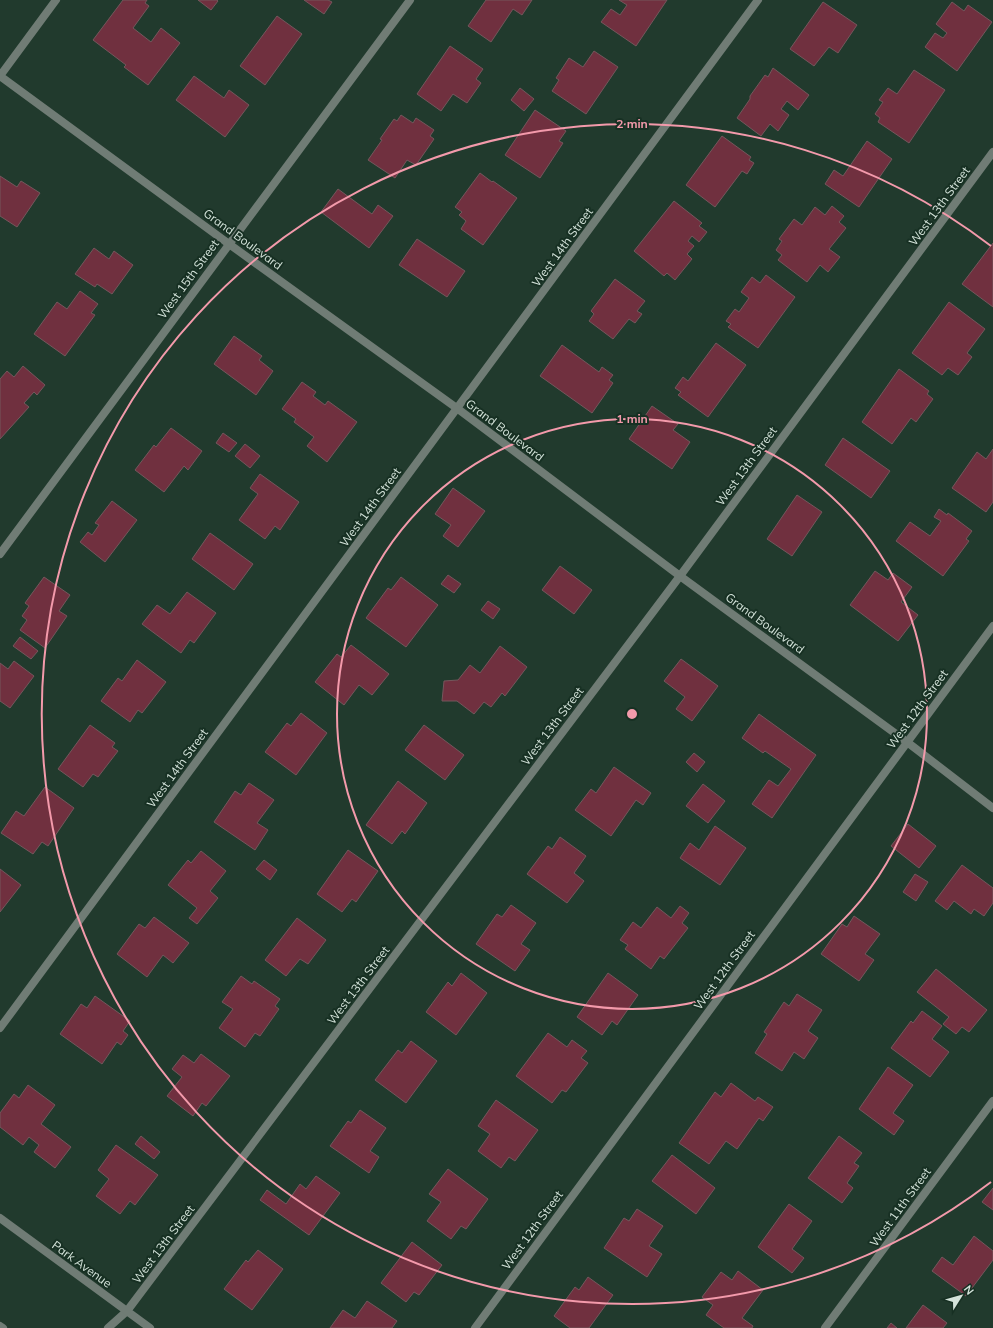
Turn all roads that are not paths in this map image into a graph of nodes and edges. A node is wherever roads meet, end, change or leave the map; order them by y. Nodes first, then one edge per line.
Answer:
1 (56, 0) edge
2 (410, 0) edge
3 (758, 0) edge
4 (0, 76) edge
5 (993, 152) edge
6 (229, 244) junction
7 (458, 409) junction
8 (0, 554) edge
9 (680, 576) junction
10 (993, 626) edge
11 (907, 742) junction
12 (993, 808) edge
13 (0, 1028) edge
14 (993, 1101) edge
15 (0, 1218) edge
16 (127, 1311) junction
17 (0, 1326) edge
18 (3, 1328) edge
19 (108, 1328) edge
20 (150, 1328) edge
21 (475, 1328) edge
22 (825, 1328) edge

1 - 4 street
2 - 6 street, West 15th Street
3 - 7 street, West 14th Street
4 - 6 street, Grand Boulevard
5 - 9 street, West 13th Street
6 - 7 street, Grand Boulevard
6 - 8 street, West 15th Street
7 - 9 street, Grand Boulevard
7 - 13 street, West 14th Street
9 - 11 street, Grand Boulevard
9 - 16 street, West 13th Street
10 - 11 street, West 12th Street
11 - 12 street, Grand Boulevard
11 - 21 street, West 12th Street
14 - 22 street, West 11th Street
15 - 16 street, Park Avenue
16 - 19 street, West 13th Street
16 - 20 street, Park Avenue
17 - 18 street

